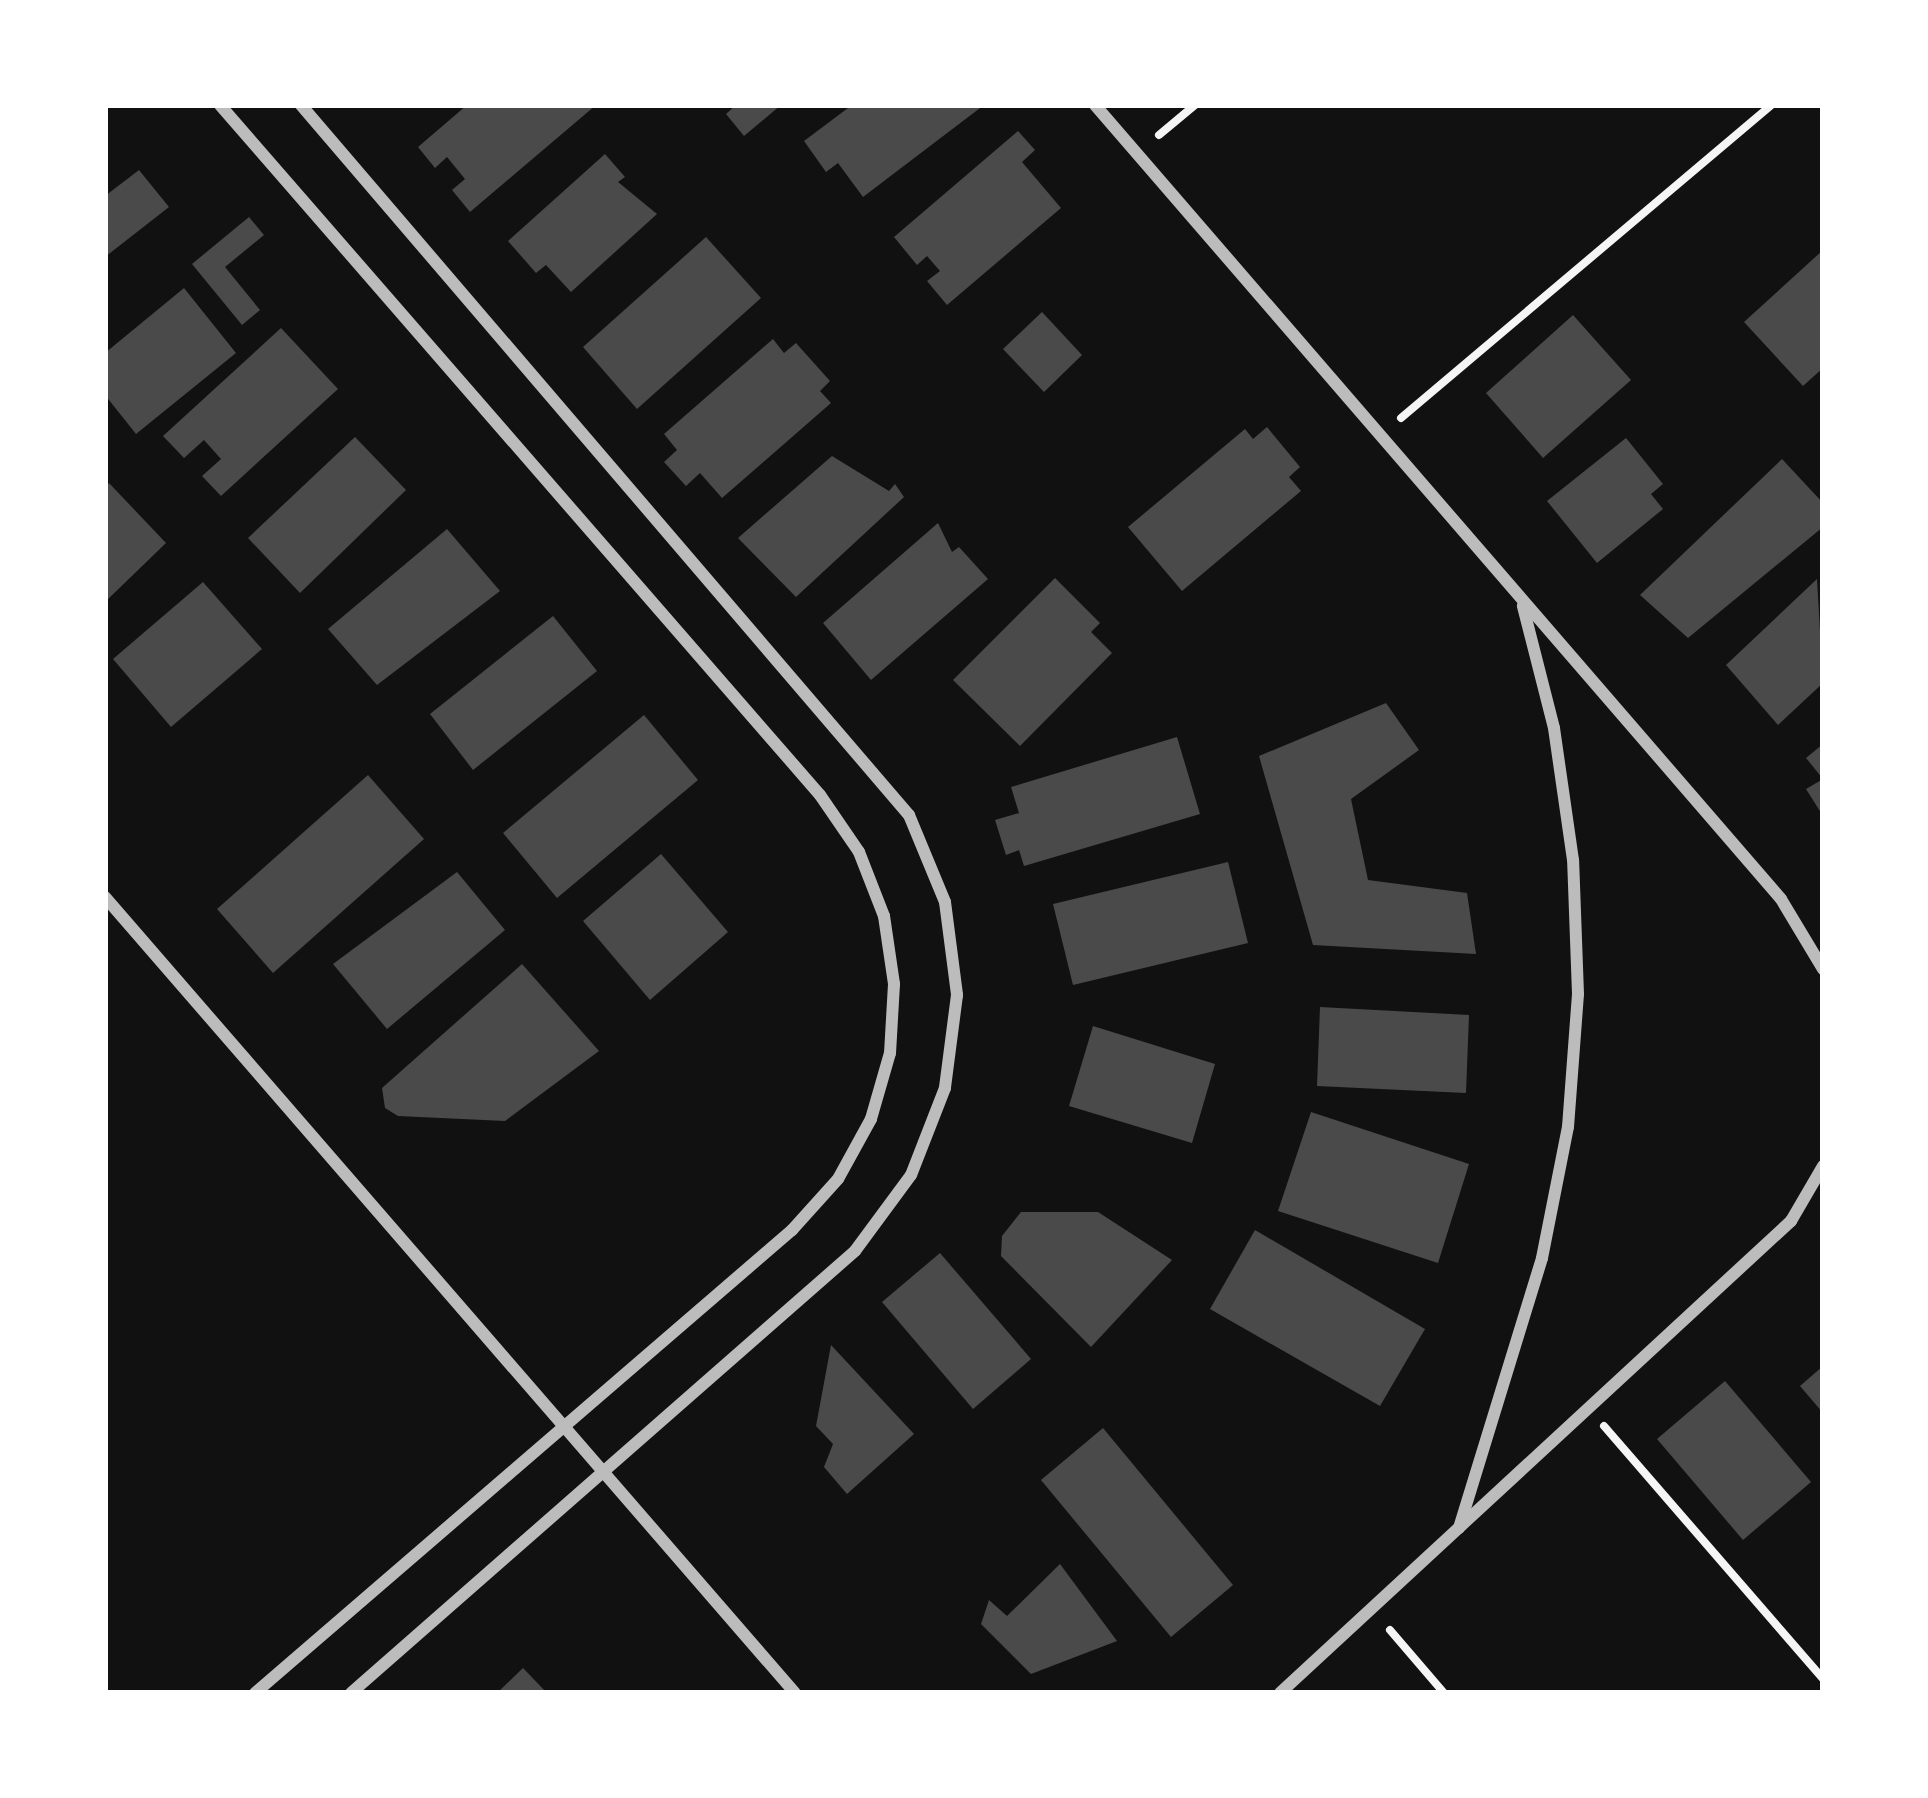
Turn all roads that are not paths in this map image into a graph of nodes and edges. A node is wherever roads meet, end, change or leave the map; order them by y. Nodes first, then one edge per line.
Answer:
1 (220, 105) edge
2 (302, 105) edge
3 (1095, 105) edge
4 (1521, 598) junction
5 (105, 897) edge
6 (1823, 968) edge
7 (1823, 1166) edge
8 (563, 1424) junction
9 (604, 1472) junction
10 (1459, 1528) junction
11 (255, 1693) edge
12 (351, 1693) edge
13 (796, 1693) edge
14 (1280, 1693) edge

1 - 8 street
2 - 9 street
3 - 4 street
4 - 6 street
4 - 10 street
5 - 8 street
7 - 10 street
8 - 9 street
8 - 11 street
9 - 12 street
9 - 13 street
10 - 14 street

